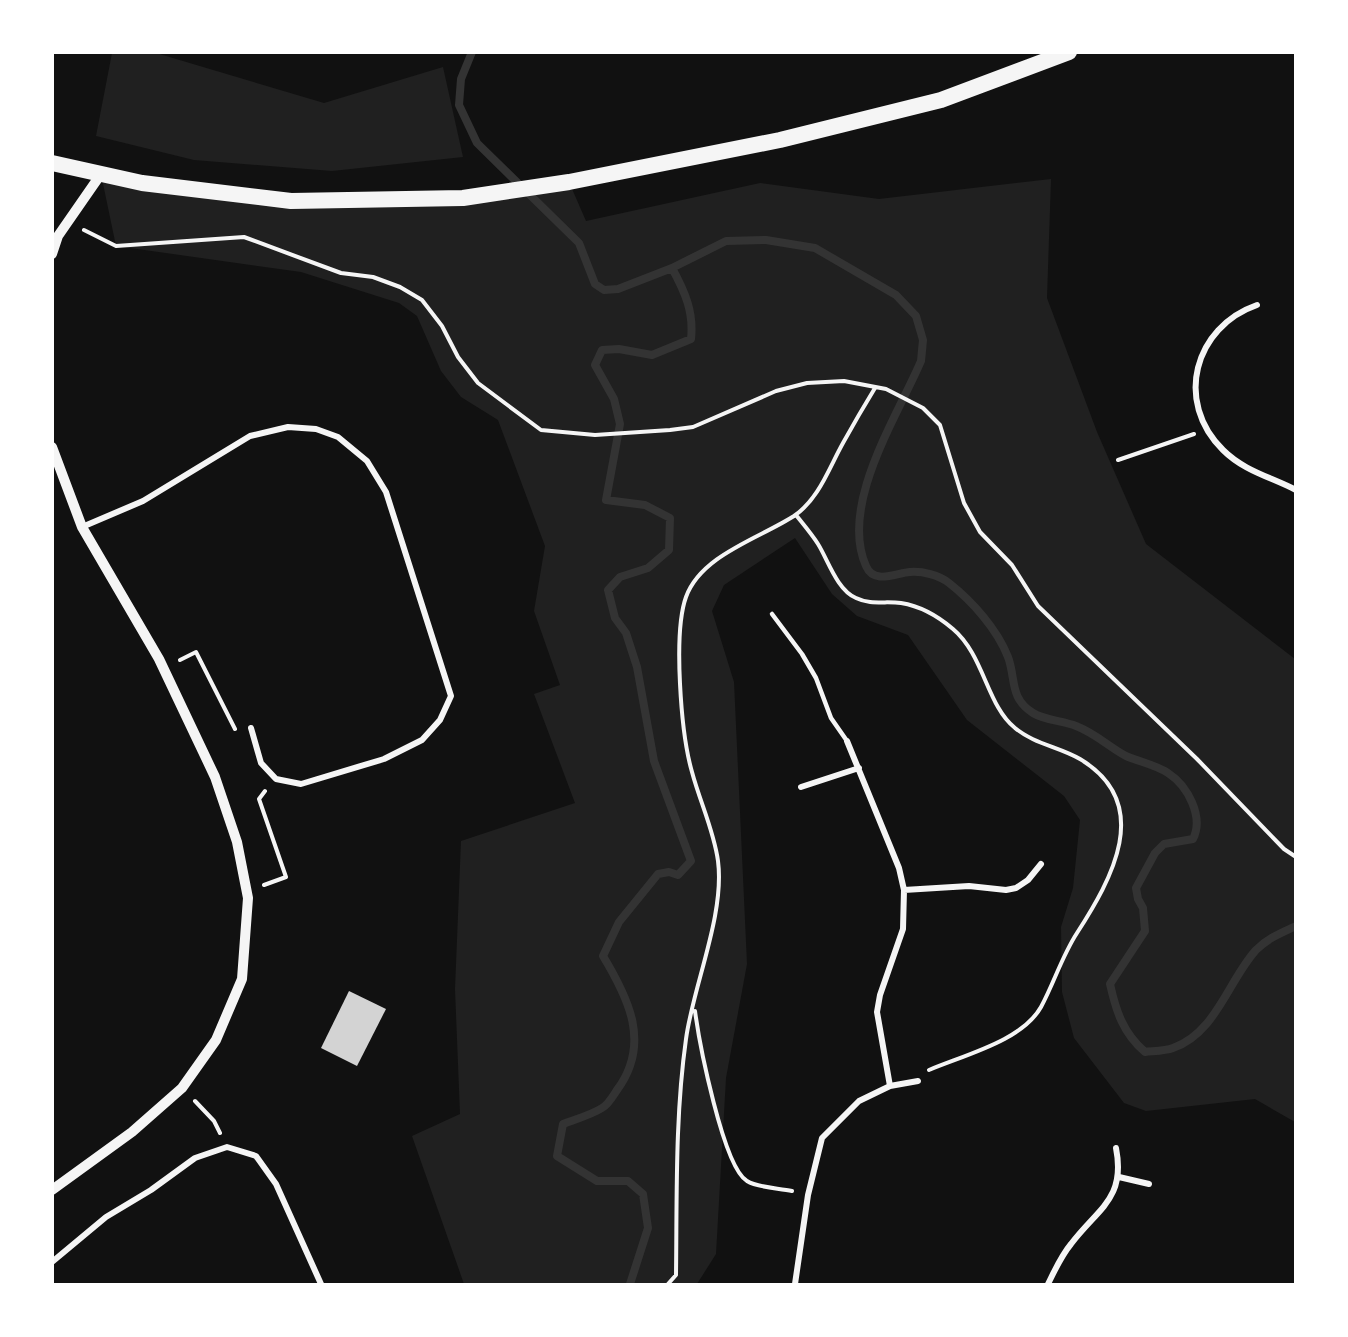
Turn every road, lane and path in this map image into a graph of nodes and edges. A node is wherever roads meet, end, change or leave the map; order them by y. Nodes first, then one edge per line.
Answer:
1 (1069, 52) edge
2 (52, 163) edge
3 (101, 174) junction
4 (116, 246) dead end
5 (52, 254) edge
6 (1257, 305) dead end
7 (875, 388) junction
8 (1208, 429) junction
9 (52, 447) edge
10 (1118, 460) dead end
11 (1296, 490) edge
12 (796, 515) junction
13 (82, 527) junction
14 (772, 614) dead end
15 (164, 668) junction
16 (250, 728) joint
17 (847, 741) joint
18 (859, 768) junction
19 (275, 777) junction
20 (801, 787) dead end
21 (1296, 856) edge
22 (1041, 864) dead end
23 (904, 890) junction
24 (247, 892) junction
25 (694, 1007) junction
26 (918, 1081) joint
27 (890, 1086) junction
28 (182, 1088) junction
29 (227, 1147) junction
30 (1116, 1148) dead end
31 (1119, 1177) junction
32 (1149, 1184) dead end
33 (52, 1190) edge
34 (808, 1195) junction
35 (52, 1262) edge
36 (321, 1284) edge
37 (668, 1284) edge
38 (795, 1284) edge
39 (1048, 1284) edge

1 - 3 highway
2 - 3 highway
3 - 5 street
4 - 7 path
6 - 8 street
7 - 12 path
7 - 21 path
8 - 10 path
8 - 11 street
9 - 13 street
12 - 25 path
12 - 26 path
13 - 15 street
13 - 19 street
14 - 17 lane
15 - 16 path
15 - 24 street
16 - 19 street
17 - 18 street
18 - 20 street
18 - 23 street
19 - 24 path
22 - 23 street
23 - 27 street
24 - 28 street
25 - 34 path
25 - 37 path
26 - 27 street
27 - 34 street
28 - 29 path
28 - 33 street
29 - 35 street
29 - 36 street
30 - 31 street
31 - 32 street
31 - 39 street
34 - 38 street

